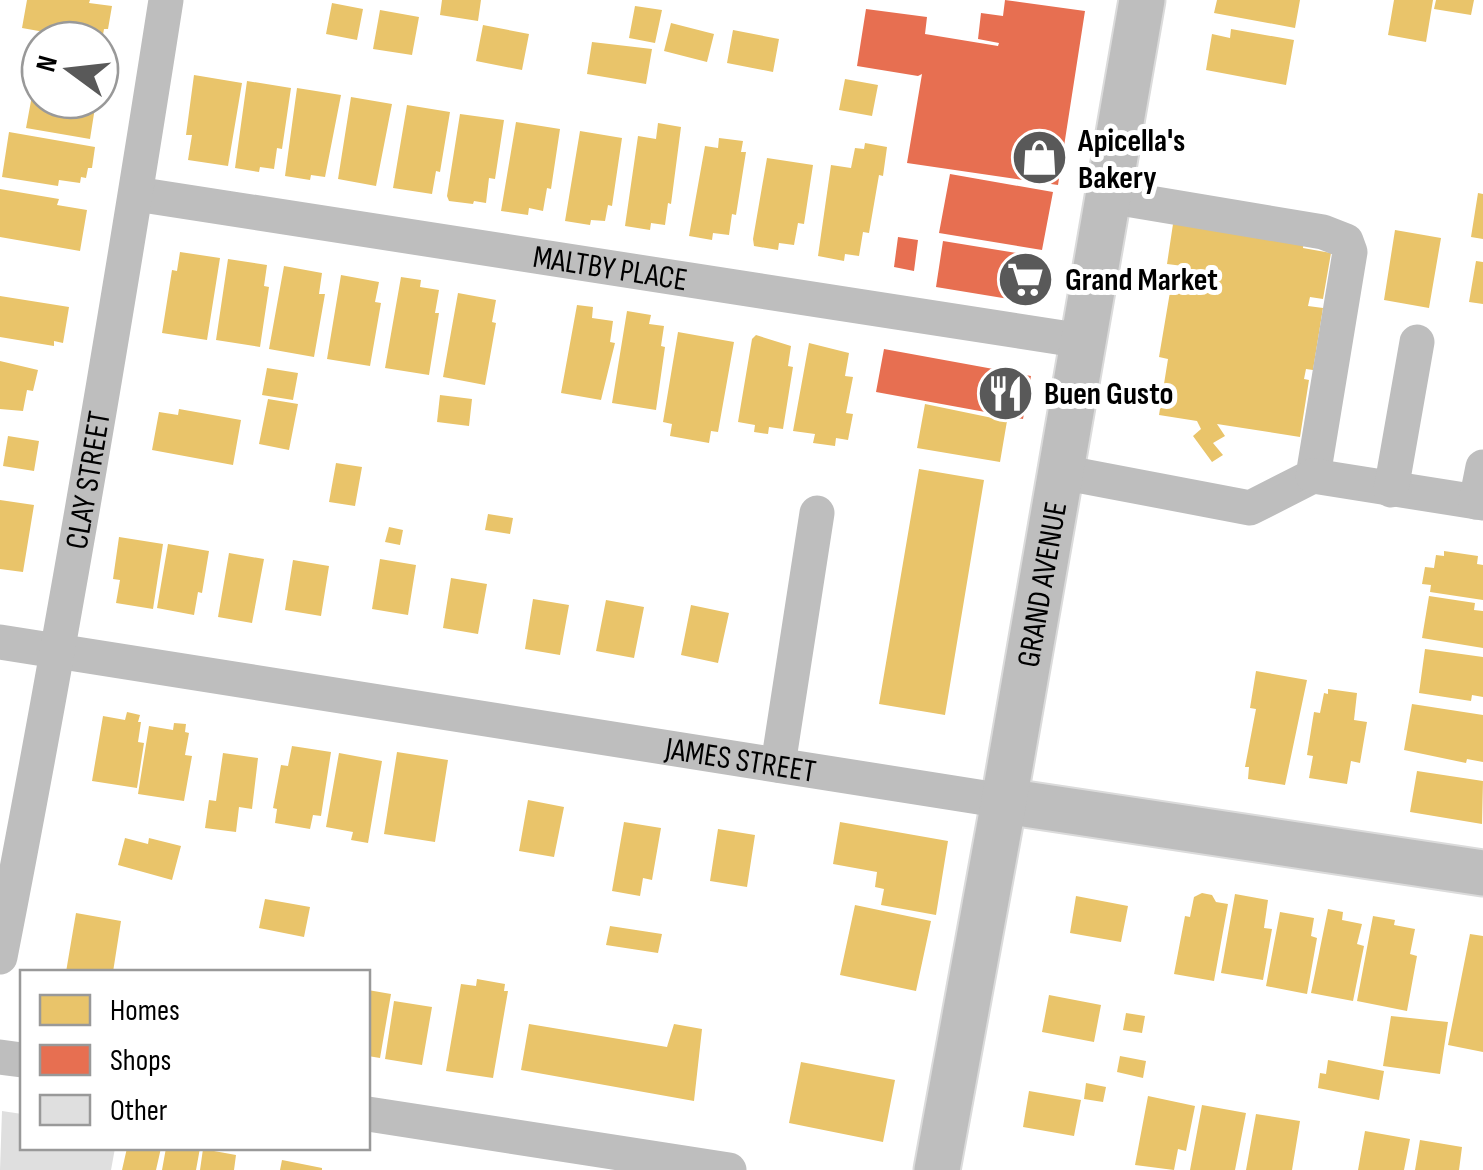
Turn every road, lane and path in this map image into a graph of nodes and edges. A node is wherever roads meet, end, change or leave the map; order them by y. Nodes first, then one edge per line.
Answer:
1 (166, 0) edge
2 (1142, 0) edge
3 (136, 194) junction
4 (1108, 196) junction
5 (1084, 341) junction
6 (1416, 342) dead end
7 (1483, 467) edge
8 (1061, 472) junction
9 (1313, 476) junction
10 (1391, 490) junction
11 (1480, 502) edge
12 (817, 514) dead end
13 (0, 642) edge
14 (56, 650) junction
15 (778, 765) junction
16 (1004, 801) junction
17 (1483, 873) edge
18 (0, 957) edge
19 (370, 1114) edge
20 (729, 1170) edge
21 (937, 1170) edge

1 - 3 street, CLAY STREET
2 - 4 main road, GRAND AVENUE
3 - 5 street, MALTBY PLACE
3 - 14 street, CLAY STREET
4 - 5 main road, GRAND AVENUE
4 - 9 street
5 - 8 main road, GRAND AVENUE
6 - 10 street
7 - 11 street
8 - 9 street
8 - 16 main road, GRAND AVENUE
9 - 10 street
10 - 11 street
12 - 15 street
13 - 14 street, JAMES STREET
14 - 15 street, JAMES STREET
14 - 18 street, CLAY STREET
15 - 16 street, JAMES STREET
16 - 17 main road, JAMES STREET
16 - 21 main road, GRAND AVENUE
19 - 20 street

